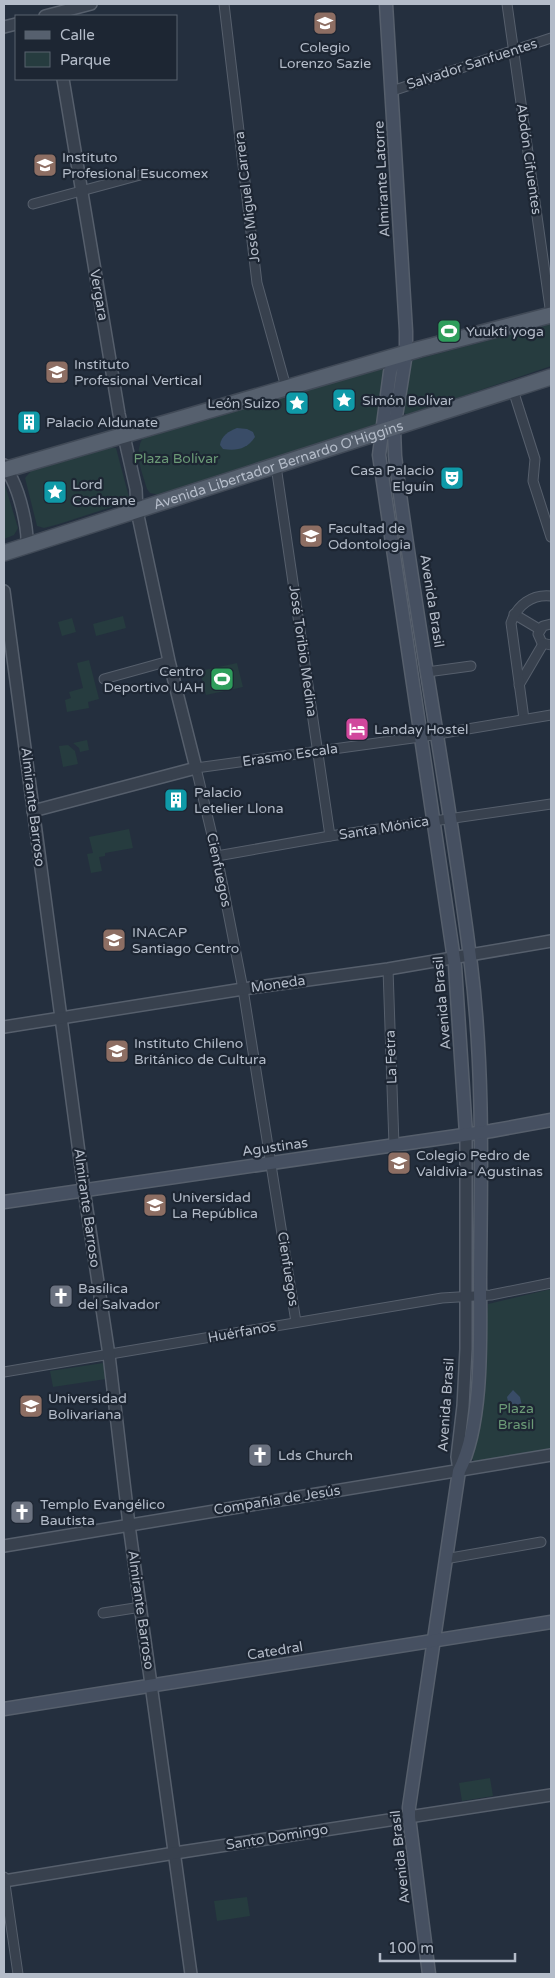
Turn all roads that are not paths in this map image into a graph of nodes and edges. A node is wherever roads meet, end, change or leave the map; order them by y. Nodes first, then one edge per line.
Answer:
1 (91, 4) edge
2 (224, 4) edge
3 (386, 4) edge
4 (507, 4) edge
5 (50, 13) edge
6 (551, 38) edge
7 (514, 50) junction
8 (63, 80) edge
9 (392, 91) junction
10 (144, 174) dead end
11 (82, 191) junction
12 (33, 204) dead end
13 (551, 315) edge
14 (406, 353) junction
15 (550, 382) edge
16 (286, 388) junction
17 (512, 390) junction
18 (388, 431) junction
19 (124, 436) junction
20 (276, 466) junction
21 (4, 468) edge
22 (137, 510) junction
23 (551, 537) edge
24 (27, 546) junction
25 (4, 553) edge
26 (4, 591) edge
27 (551, 596) edge
28 (514, 614) junction
29 (551, 624) edge
30 (539, 629) junction
31 (547, 645) edge
32 (169, 661) junction
33 (471, 666) dead end
34 (428, 672) junction
35 (104, 680) dead end
36 (519, 685) junction
37 (551, 715) edge
38 (524, 720) junction
39 (437, 735) junction
40 (420, 737) junction
41 (317, 751) junction
42 (196, 768) junction
43 (551, 804) edge
44 (32, 810) junction
45 (450, 818) junction
46 (433, 821) junction
47 (330, 836) junction
48 (217, 856) junction
49 (551, 941) edge
50 (469, 955) junction
51 (453, 958) junction
52 (388, 969) junction
53 (243, 989) junction
54 (60, 1018) junction
55 (4, 1027) edge
56 (551, 1120) edge
57 (481, 1132) junction
58 (466, 1134) junction
59 (394, 1145) junction
60 (271, 1162) junction
61 (84, 1190) junction
62 (4, 1202) edge
63 (551, 1283) edge
64 (467, 1296) junction
65 (480, 1296) junction
66 (296, 1322) junction
67 (108, 1355) junction
68 (4, 1372) edge
69 (551, 1455) edge
70 (459, 1471) junction
71 (129, 1525) junction
72 (541, 1542) dead end
73 (4, 1546) edge
74 (445, 1559) junction
75 (141, 1608) junction
76 (103, 1613) dead end
77 (551, 1622) edge
78 (432, 1642) junction
79 (152, 1686) junction
80 (4, 1709) edge
81 (551, 1794) edge
82 (409, 1817) junction
83 (174, 1853) junction
84 (4, 1877) edge
85 (4, 1881) edge
86 (18, 1974) edge
87 (191, 1974) edge
88 (429, 1974) edge

1 - 5 street
2 - 16 street, José Miguel Carrera
3 - 9 main road, Almirante Latorre
4 - 7 street, Abdón Cifuentes
6 - 7 street, Salvador Sanfuentes
7 - 9 street, Salvador Sanfuentes
7 - 13 street, Abdón Cifuentes
8 - 11 street, Vergara
9 - 14 main road, Almirante Latorre
10 - 11 street
11 - 12 street
11 - 19 street, Vergara
13 - 14 main road
14 - 16 main road
14 - 18 main road, Avenida Brasil
15 - 17 main road, Avenida Libertador Bernardo O'Higgins
16 - 19 main road
17 - 18 main road, Avenida Libertador Bernardo O'Higgins
17 - 23 street
18 - 20 main road, Avenida Libertador Bernardo O'Higgins
18 - 34 main road, Avenida Brasil
18 - 40 main road, Avenida Brasil
19 - 21 main road
19 - 22 street, Vergara
20 - 22 main road, Avenida Libertador Bernardo O'Higgins
20 - 41 street, José Toribio Medina
21 - 24 street
22 - 24 main road, Avenida Libertador Bernardo O'Higgins
22 - 32 street, Cienfuegos
24 - 25 main road, Avenida Libertador Bernardo O'Higgins
26 - 44 street, Almirante Barroso
27 - 28 street
28 - 30 street
28 - 36 street
29 - 30 street
30 - 31 street
31 - 36 street
32 - 35 street
32 - 42 street, Cienfuegos
33 - 34 street
34 - 39 main road, Avenida Brasil
36 - 38 street
37 - 38 street, Erasmo Escala
38 - 39 street, Erasmo Escala
39 - 40 street, Erasmo Escala
39 - 45 main road, Avenida Brasil
40 - 41 street, Erasmo Escala
40 - 46 main road, Avenida Brasil
41 - 42 street, Erasmo Escala
41 - 47 street, José Toribio Medina
42 - 44 street, Erasmo Escala
42 - 48 street, Cienfuegos
43 - 45 street, Santa Mónica
44 - 54 street, Almirante Barroso
45 - 46 street, Santa Mónica
45 - 50 main road, Avenida Brasil
46 - 47 street, Santa Mónica
46 - 51 main road, Avenida Brasil
47 - 48 street, Santa Mónica
48 - 53 street, Cienfuegos
49 - 50 street, Moneda
50 - 51 street, Moneda
50 - 57 main road, Avenida Brasil
51 - 52 street, Moneda
51 - 58 main road, Avenida Brasil
52 - 53 street, Moneda
52 - 59 street, La Fetra
53 - 54 street, Moneda
53 - 60 street, Cienfuegos
54 - 55 street, Moneda
54 - 61 street, Almirante Barroso
56 - 57 main road, Agustinas
57 - 58 main road, Agustinas
57 - 65 main road, Avenida Brasil
58 - 59 main road, Agustinas
58 - 64 street, Avenida Brasil
59 - 60 main road, Agustinas
60 - 61 main road, Agustinas
60 - 66 street, Cienfuegos
61 - 62 main road, Agustinas
61 - 67 street, Almirante Barroso
63 - 65 street, Huérfanos
64 - 65 street, Huérfanos
64 - 66 street, Huérfanos
64 - 70 street, Avenida Brasil
65 - 70 main road, Avenida Brasil
66 - 67 street, Huérfanos
67 - 68 street, Huérfanos
67 - 71 street, Almirante Barroso
69 - 70 street, Compañía de Jesús
70 - 71 street, Compañía de Jesús
70 - 74 main road, Avenida Brasil
71 - 73 street, Compañía de Jesús
71 - 75 street, Almirante Barroso
72 - 74 street
74 - 78 main road, Avenida Brasil
75 - 76 street
75 - 79 street, Almirante Barroso
77 - 78 main road, Catedral
78 - 79 main road, Catedral
78 - 82 main road, Avenida Brasil
79 - 80 main road, Catedral
79 - 83 street, Almirante Barroso
81 - 82 street, Santo Domingo
82 - 83 street, Santo Domingo
82 - 88 main road, Avenida Brasil
83 - 85 street, Santo Domingo
83 - 87 street, Almirante Barroso
84 - 85 street
85 - 86 street

